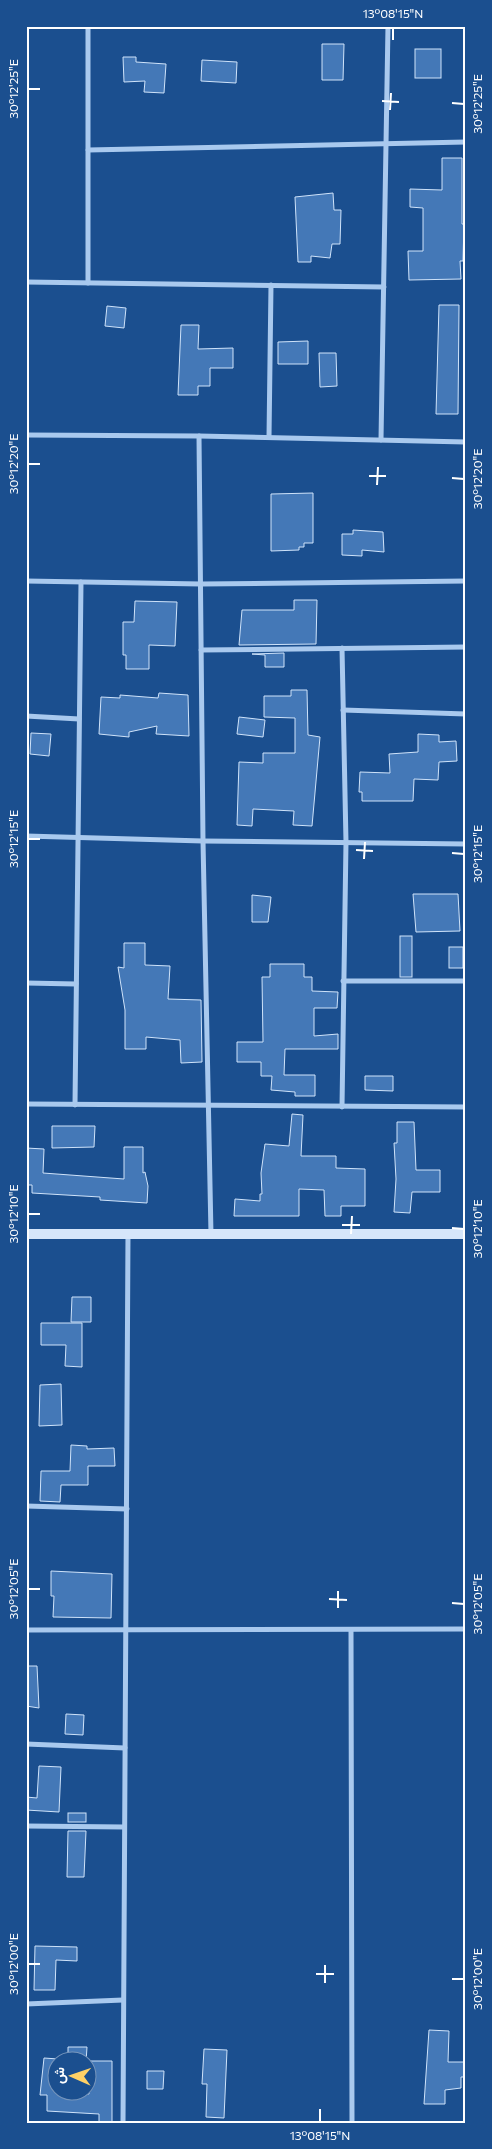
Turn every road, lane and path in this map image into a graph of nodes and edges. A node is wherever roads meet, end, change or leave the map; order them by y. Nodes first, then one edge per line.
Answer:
1 (88, 26) edge
2 (388, 26) edge
3 (386, 142) junction
4 (466, 142) edge
5 (88, 150) junction
6 (26, 282) edge
7 (88, 282) junction
8 (271, 285) junction
9 (384, 287) junction
10 (26, 435) edge
11 (199, 436) junction
12 (269, 437) junction
13 (381, 440) junction
14 (466, 442) edge
15 (26, 581) edge
16 (466, 581) edge
17 (81, 582) junction
18 (201, 584) junction
19 (466, 646) edge
20 (342, 648) junction
21 (201, 650) junction
22 (343, 710) junction
23 (466, 714) edge
24 (26, 716) edge
25 (79, 719) junction
26 (26, 836) edge
27 (77, 838) junction
28 (203, 841) junction
29 (346, 842) junction
30 (466, 844) edge
31 (343, 980) junction
32 (466, 981) edge
33 (26, 983) edge
34 (76, 984) junction
35 (26, 1104) edge
36 (76, 1105) junction
37 (208, 1106) junction
38 (342, 1107) junction
39 (466, 1107) edge
40 (26, 1234) edge
41 (128, 1234) junction
42 (211, 1234) junction
43 (466, 1234) edge
44 (26, 1506) edge
45 (127, 1509) junction
46 (466, 1629) edge
47 (26, 1630) edge
48 (351, 1630) junction
49 (127, 1631) junction
50 (26, 1744) edge
51 (125, 1748) junction
52 (26, 1826) edge
53 (124, 1827) junction
54 (123, 2000) junction
55 (26, 2004) edge
56 (123, 2123) edge
57 (352, 2123) edge

1 - 5 street
2 - 3 street
3 - 4 street
3 - 5 street
3 - 9 street
5 - 7 street
6 - 7 street
7 - 8 street
8 - 9 street
8 - 12 street
9 - 13 street
10 - 11 street
11 - 12 street
11 - 18 street
12 - 13 street
13 - 14 street
15 - 17 street
16 - 18 street
17 - 18 street
17 - 25 street
18 - 21 street
19 - 20 street
20 - 21 street
20 - 22 street
21 - 28 street
22 - 23 street
22 - 29 street
24 - 25 street
25 - 27 street
26 - 27 street
27 - 28 street
27 - 34 street
28 - 29 street
28 - 37 street
29 - 30 street
29 - 31 street
31 - 32 street
31 - 38 street
33 - 34 street
34 - 36 street
35 - 36 street
36 - 37 street
37 - 38 street
37 - 42 street
38 - 39 street
40 - 41 street
41 - 42 street
41 - 45 street
42 - 43 street
44 - 45 street
45 - 49 street
46 - 48 street
47 - 49 street
48 - 49 street
48 - 57 street
49 - 51 street
50 - 51 street
51 - 53 street
52 - 53 street
53 - 54 street
54 - 55 street
54 - 56 street

